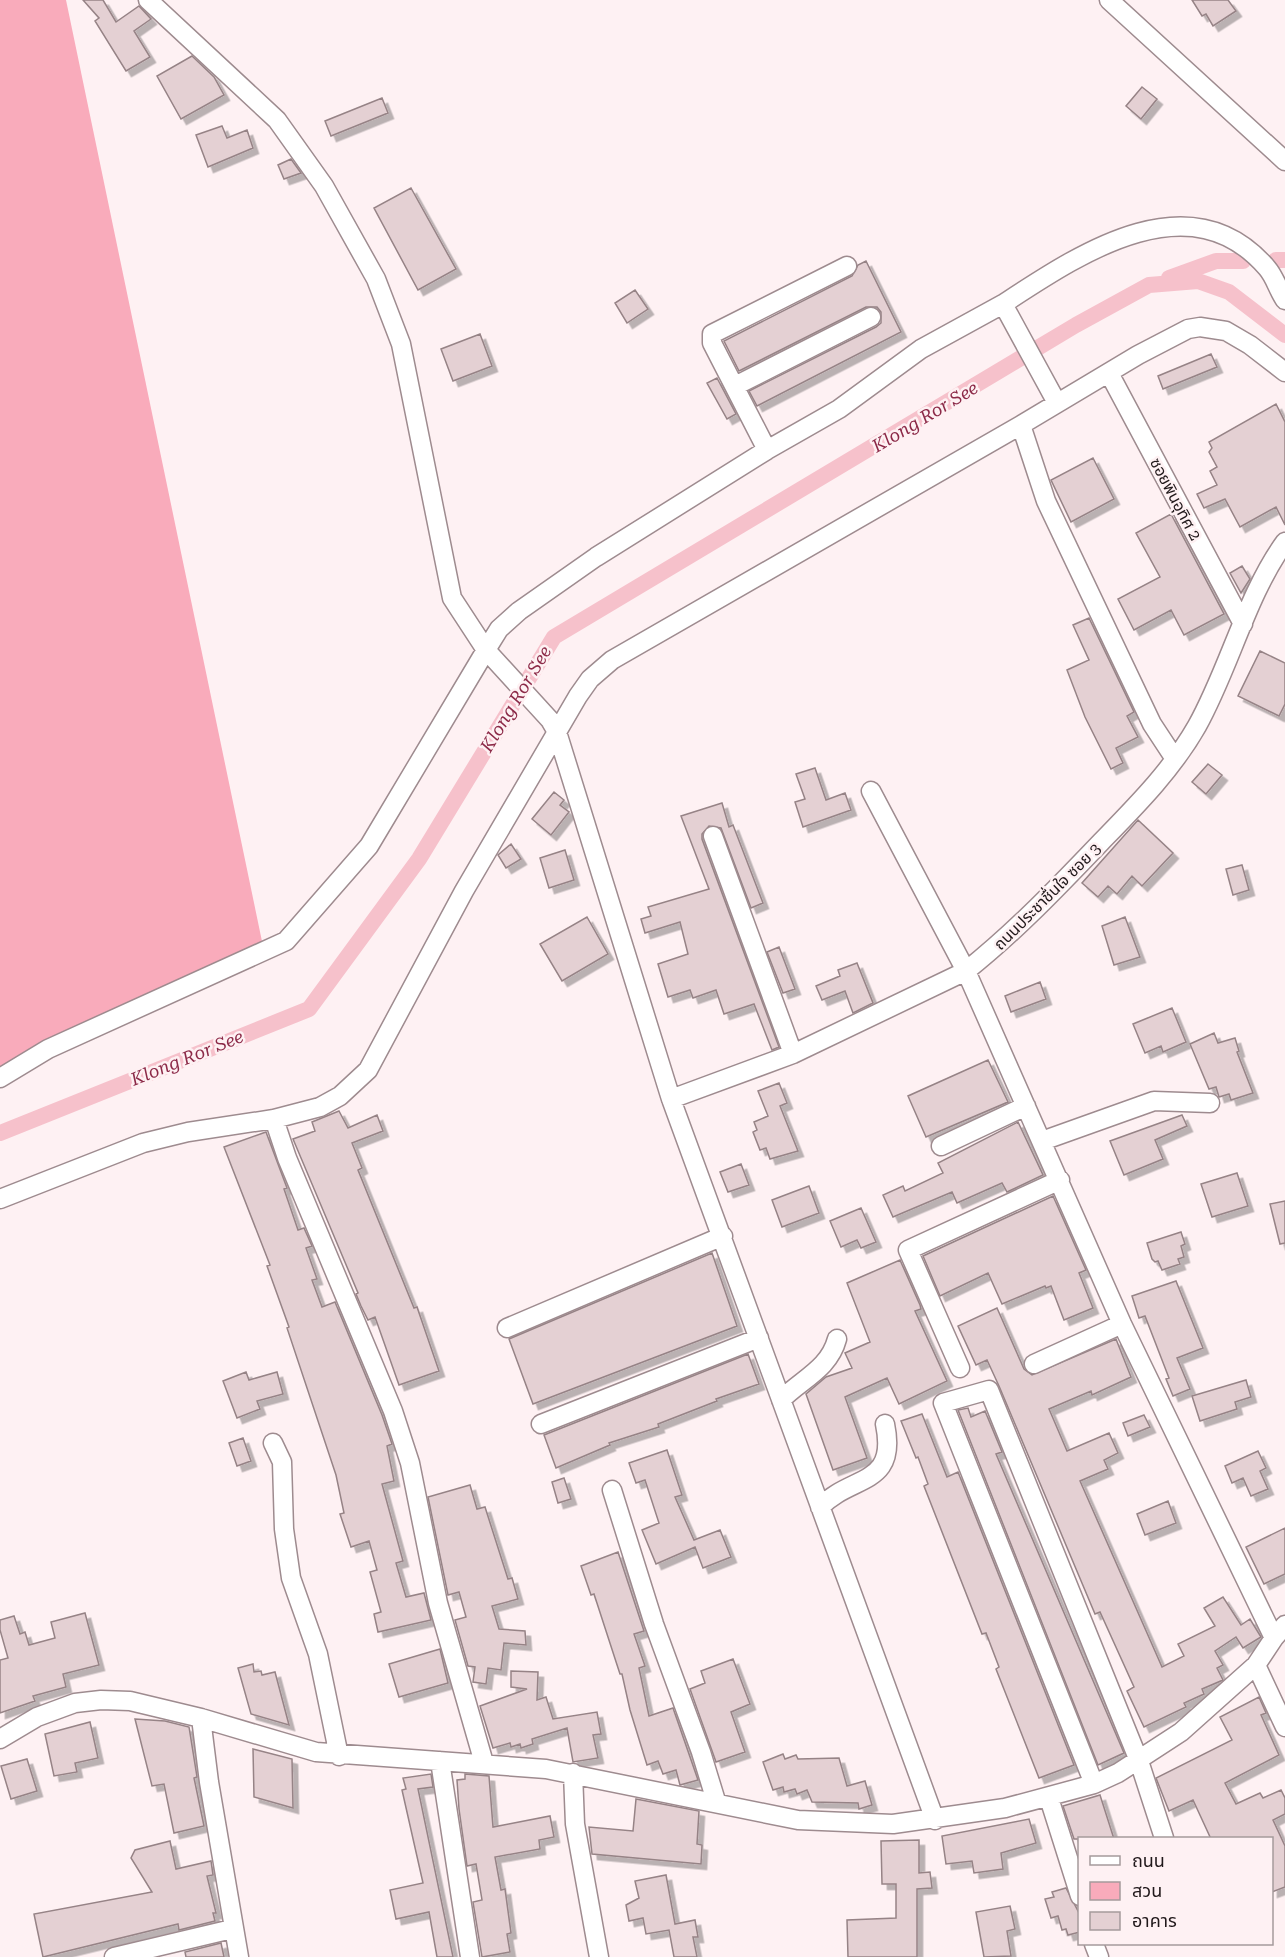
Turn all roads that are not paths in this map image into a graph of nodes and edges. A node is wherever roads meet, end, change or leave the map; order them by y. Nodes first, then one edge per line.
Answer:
1 (148, 0) edge
2 (1109, 0) edge
3 (1285, 161) edge
4 (847, 266) dead end
5 (1285, 300) edge
6 (1003, 304) junction
7 (872, 317) dead end
8 (1285, 372) edge
9 (1109, 373) junction
10 (735, 386) junction
11 (1058, 403) junction
12 (1021, 426) junction
13 (767, 450) junction
14 (1285, 542) edge
15 (1243, 624) junction
16 (490, 654) junction
17 (553, 726) junction
18 (1176, 759) junction
19 (871, 791) dead end
20 (713, 836) dead end
21 (966, 971) junction
22 (793, 1054) junction
23 (0, 1078) edge
24 (671, 1099) junction
25 (1210, 1103) dead end
26 (1026, 1106) junction
27 (274, 1119) junction
28 (1042, 1141) junction
29 (941, 1146) dead end
30 (1060, 1180) junction
31 (0, 1199) edge
32 (723, 1236) junction
33 (1122, 1324) junction
34 (507, 1328) dead end
35 (759, 1338) junction
36 (837, 1339) dead end
37 (1034, 1364) dead end
38 (960, 1368) dead end
39 (781, 1400) junction
40 (541, 1424) dead end
41 (885, 1424) dead end
42 (273, 1443) dead end
43 (612, 1490) dead end
44 (820, 1507) junction
45 (1279, 1632) edge
46 (1256, 1665) junction
47 (201, 1718) junction
48 (1285, 1727) edge
49 (0, 1739) edge
50 (339, 1756) junction
51 (440, 1761) junction
52 (1138, 1761) junction
53 (484, 1764) junction
54 (573, 1773) junction
55 (1094, 1784) junction
56 (1049, 1798) junction
57 (716, 1801) junction
58 (935, 1820) junction
59 (1163, 1837) edge
60 (1078, 1890) edge
61 (232, 1929) junction
62 (114, 1957) edge
63 (239, 1957) edge
64 (470, 1957) edge
65 (599, 1957) edge

1 - 16 street
2 - 3 street
4 - 10 street
5 - 6 street
6 - 11 street
6 - 13 street
7 - 10 street
8 - 9 street
9 - 11 street
9 - 15 street, ซอยพินอุทิศ 2
10 - 13 street
11 - 12 street
12 - 17 street
12 - 18 street
13 - 16 street
14 - 15 street, ถนนประชาชื่นใจ ซอย 3
15 - 18 street, ถนนประชาชื่นใจ ซอย 3
16 - 17 street
16 - 23 street
17 - 24 street
17 - 27 street
18 - 21 street, ถนนประชาชื่นใจ ซอย 3
19 - 21 street
20 - 22 street
21 - 22 street, ถนนประชาชื่นใจ ซอย 3
21 - 26 street
22 - 24 street, ถนนประชาชื่นใจ ซอย 3
24 - 32 street
25 - 28 street
26 - 28 street
26 - 29 street
27 - 31 street
27 - 53 street
28 - 30 street
30 - 33 street
30 - 38 street
32 - 34 street
32 - 35 street
33 - 37 street
33 - 45 street
35 - 39 street
35 - 40 street
36 - 39 street
39 - 44 street
41 - 44 street
42 - 50 street
43 - 57 street
44 - 58 street
45 - 46 street
46 - 48 street
46 - 52 street
47 - 49 street
47 - 50 street
47 - 61 street
50 - 51 street
51 - 53 street
51 - 64 street
52 - 55 street
52 - 55 street
52 - 59 street
53 - 54 street
54 - 57 street
54 - 65 street
55 - 56 street
56 - 58 street
56 - 60 street
57 - 58 street
61 - 62 street
61 - 63 street

